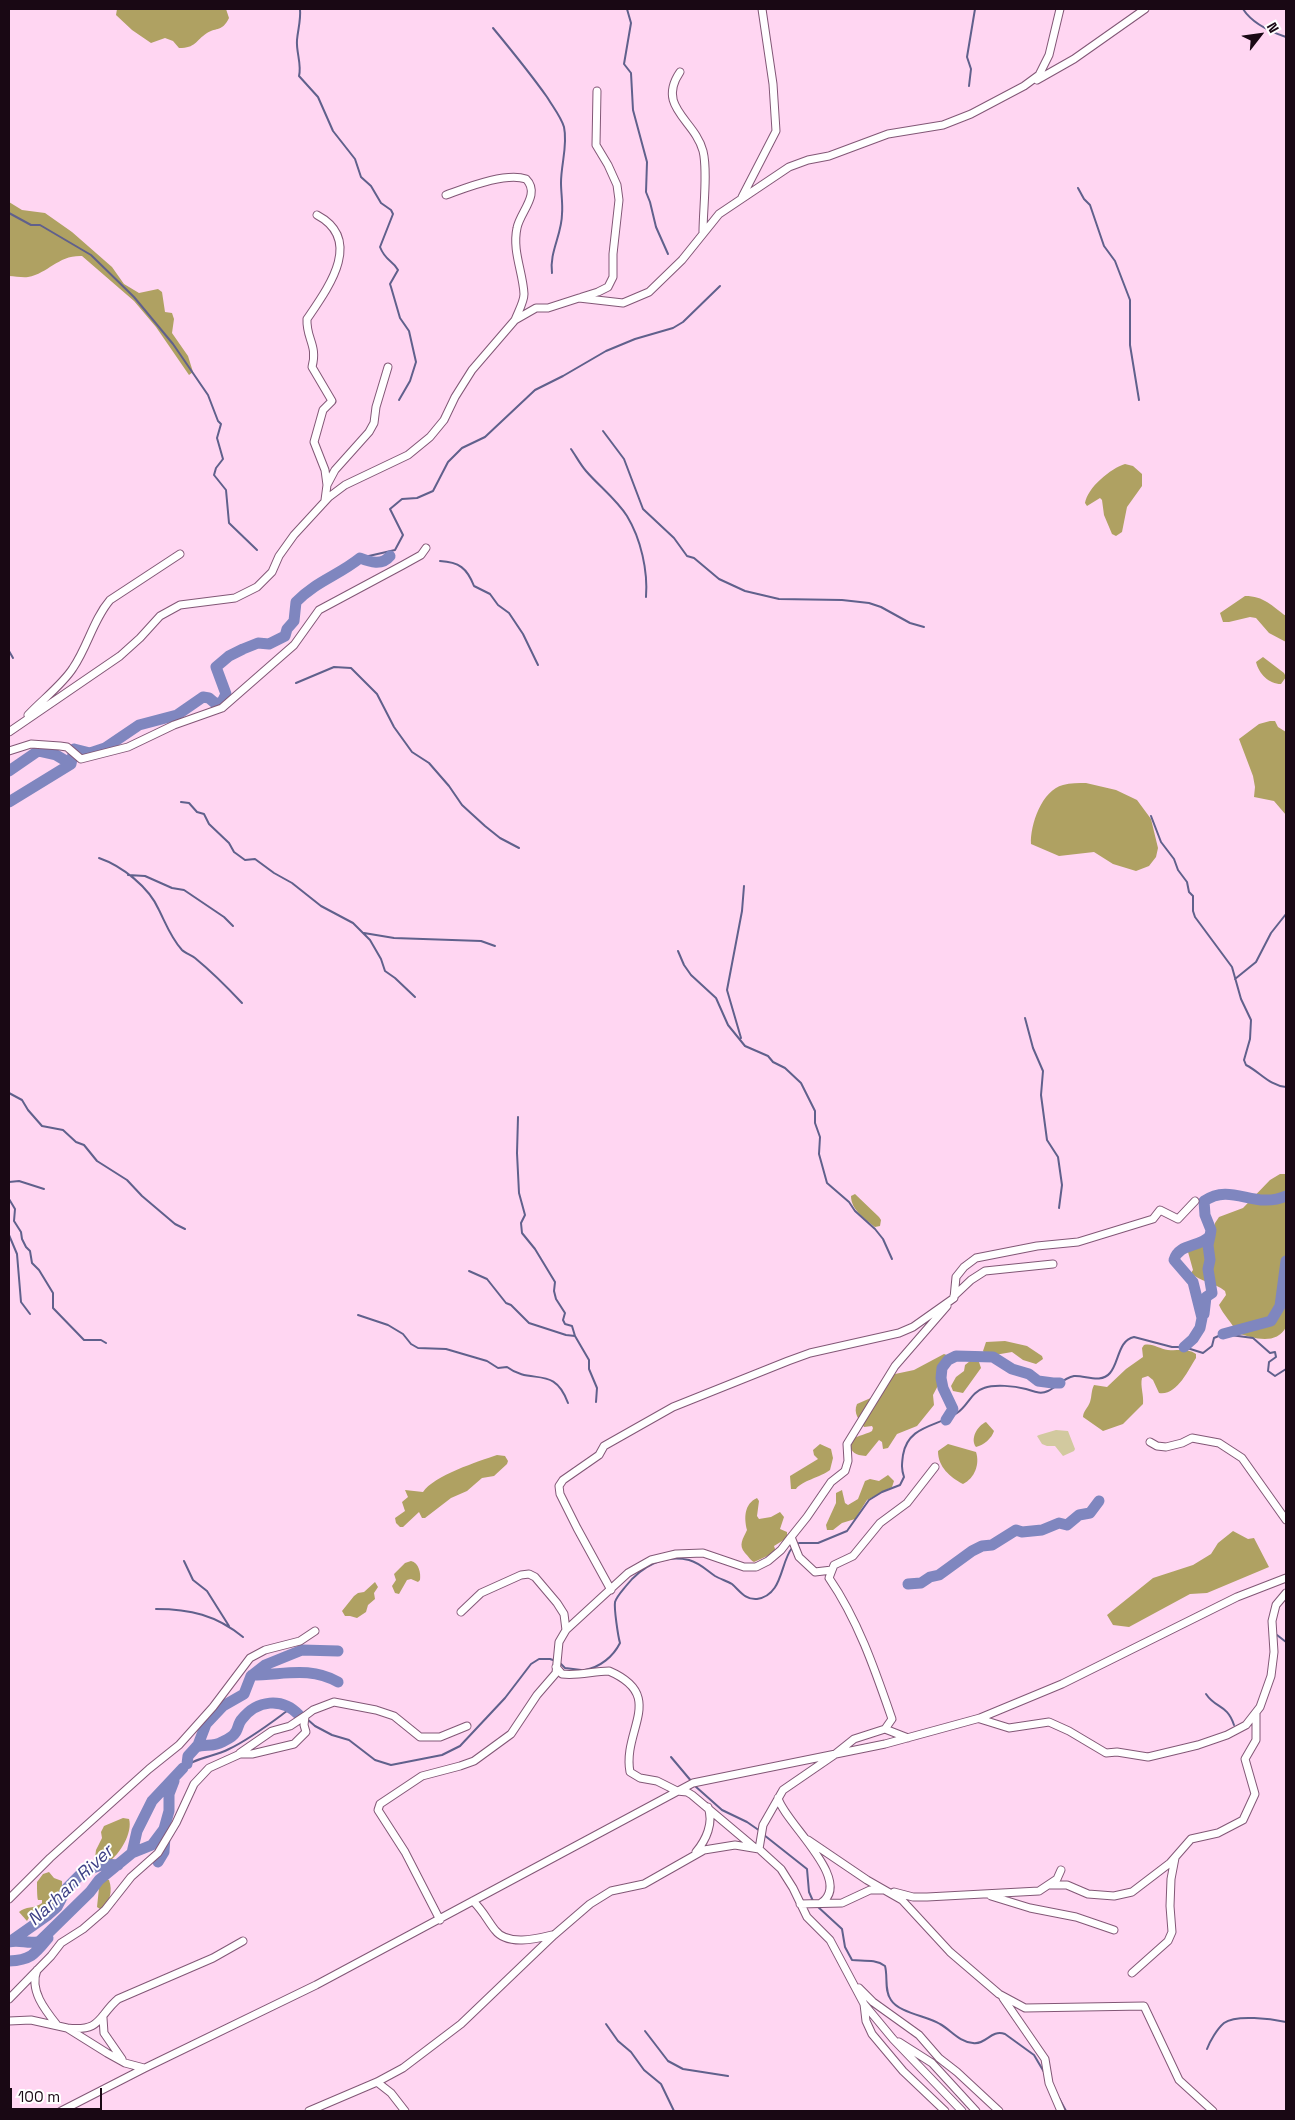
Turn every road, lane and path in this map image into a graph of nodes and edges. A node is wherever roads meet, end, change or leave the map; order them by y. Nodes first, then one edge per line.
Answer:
1 (762, 9) edge
2 (1060, 9) edge
3 (1143, 9) edge
4 (680, 72) dead end
5 (1024, 86) junction
6 (597, 91) dead end
7 (446, 194) dead end
8 (742, 198) junction
9 (317, 215) dead end
10 (703, 232) junction
11 (579, 298) junction
12 (515, 320) junction
13 (388, 367) dead end
14 (327, 485) junction
15 (325, 500) junction
16 (426, 548) dead end
17 (180, 554) dead end
18 (19, 725) junction
19 (9, 732) edge
20 (9, 751) edge
21 (1195, 1201) dead end
22 (1053, 1264) dead end
23 (954, 1297) junction
24 (1150, 1442) dead end
25 (935, 1467) dead end
26 (1286, 1520) edge
27 (791, 1537) junction
28 (832, 1570) junction
29 (1286, 1578) edge
30 (611, 1590) junction
31 (1286, 1593) edge
32 (460, 1612) dead end
33 (566, 1630) junction
34 (315, 1631) dead end
35 (556, 1667) junction
36 (1256, 1713) junction
37 (304, 1716) junction
38 (980, 1718) junction
39 (467, 1726) dead end
40 (885, 1729) junction
41 (908, 1738) junction
42 (240, 1754) junction
43 (834, 1755) junction
44 (677, 1791) junction
45 (778, 1798) junction
46 (708, 1807) junction
47 (808, 1840) junction
48 (758, 1848) junction
49 (693, 1857) junction
50 (1175, 1858) junction
51 (1061, 1870) dead end
52 (1050, 1885) junction
53 (884, 1890) junction
54 (983, 1894) junction
55 (9, 1899) edge
56 (473, 1901) junction
57 (800, 1904) junction
58 (821, 1904) junction
59 (440, 1920) junction
60 (1114, 1930) dead end
61 (554, 1935) junction
62 (243, 1940) dead end
63 (37, 1969) junction
64 (1132, 1973) dead end
65 (853, 1983) junction
66 (999, 1994) junction
67 (9, 1999) edge
68 (864, 2004) junction
69 (103, 2018) junction
70 (9, 2021) edge
71 (57, 2025) junction
72 (67, 2028) junction
73 (893, 2039) junction
74 (125, 2063) junction
75 (145, 2068) junction
76 (378, 2082) junction
77 (60, 2111) edge
78 (309, 2111) edge
79 (405, 2111) edge
80 (945, 2111) edge
81 (962, 2111) edge
82 (976, 2111) edge
83 (999, 2111) edge
84 (1061, 2111) edge
85 (1213, 2111) edge

1 - 8 street
2 - 5 street
3 - 5 street
4 - 10 street
5 - 8 street
6 - 11 street
7 - 12 street
8 - 10 street
9 - 14 street
10 - 11 street
11 - 12 street
12 - 15 street
13 - 14 street
14 - 15 street
15 - 18 street
16 - 20 street
17 - 18 street
18 - 19 street
21 - 23 street
22 - 23 street
23 - 27 street
23 - 30 street
24 - 26 street
25 - 28 street
27 - 28 street
27 - 30 street
28 - 40 street
29 - 38 street
30 - 33 street
31 - 36 street
32 - 33 street
33 - 35 street
34 - 55 street
35 - 44 street
35 - 59 street
36 - 38 street
36 - 50 street
37 - 39 street
37 - 42 street
37 - 42 street
38 - 41 street
40 - 41 street
40 - 43 street
41 - 43 street
42 - 63 street
43 - 44 street
43 - 45 street
44 - 46 street
44 - 56 street
45 - 47 street
45 - 48 street
46 - 48 street
46 - 49 street
47 - 53 street
47 - 58 street
48 - 49 street
48 - 57 street
49 - 61 street
50 - 52 street
50 - 64 street
51 - 52 street
52 - 54 street
53 - 54 street
53 - 58 street
53 - 66 street
54 - 60 street
56 - 59 street
56 - 61 street
57 - 58 street
57 - 65 street
59 - 75 street
61 - 76 street
62 - 69 street
63 - 67 street
63 - 71 street
65 - 68 street
65 - 83 street
66 - 84 street
66 - 85 street
68 - 73 street
68 - 80 street
69 - 72 street
69 - 74 street
70 - 71 street
71 - 72 street
72 - 74 street
73 - 81 street
73 - 82 street
74 - 75 street
75 - 77 street
76 - 78 street
76 - 79 street

